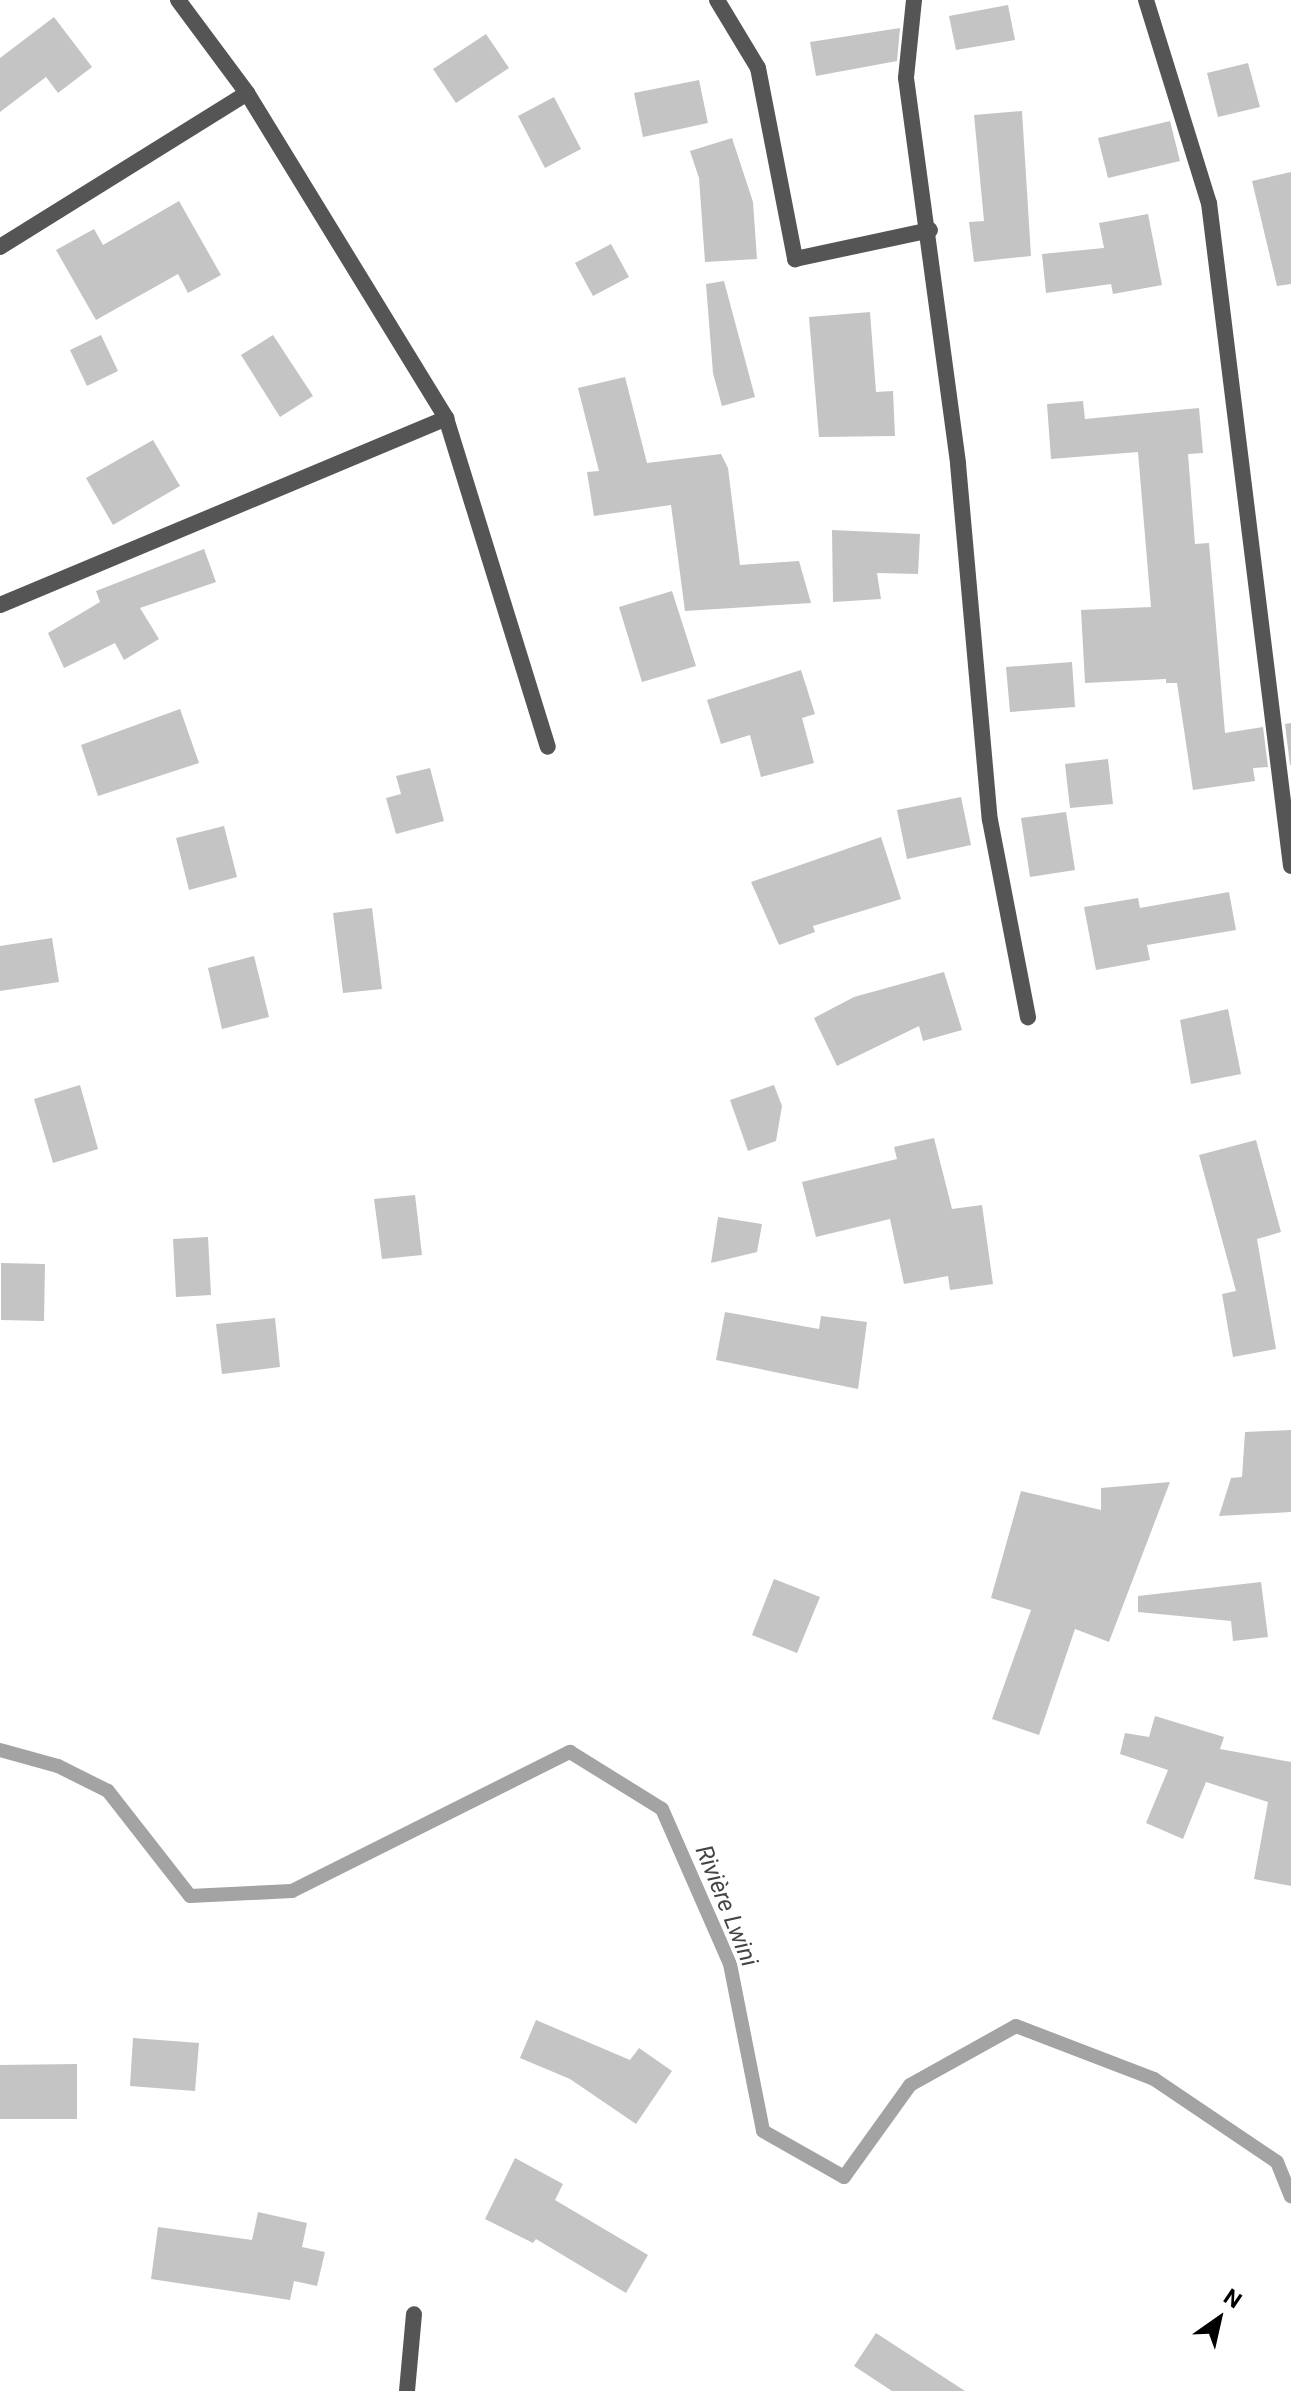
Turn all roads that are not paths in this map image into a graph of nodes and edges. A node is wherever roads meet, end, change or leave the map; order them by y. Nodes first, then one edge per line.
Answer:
1 (178, 0) edge
2 (717, 0) edge
3 (914, 0) edge
4 (1146, 0) edge
5 (247, 93) junction
6 (930, 230) junction
7 (0, 247) edge
8 (446, 418) junction
9 (0, 605) edge
10 (548, 747) dead end
11 (1291, 866) edge
12 (1028, 1017) dead end
13 (414, 2314) dead end
14 (407, 2391) edge

1 - 5 street
2 - 6 street
3 - 6 street
4 - 11 street
5 - 7 street
5 - 8 street
6 - 12 street
8 - 9 street
8 - 10 street
13 - 14 street

